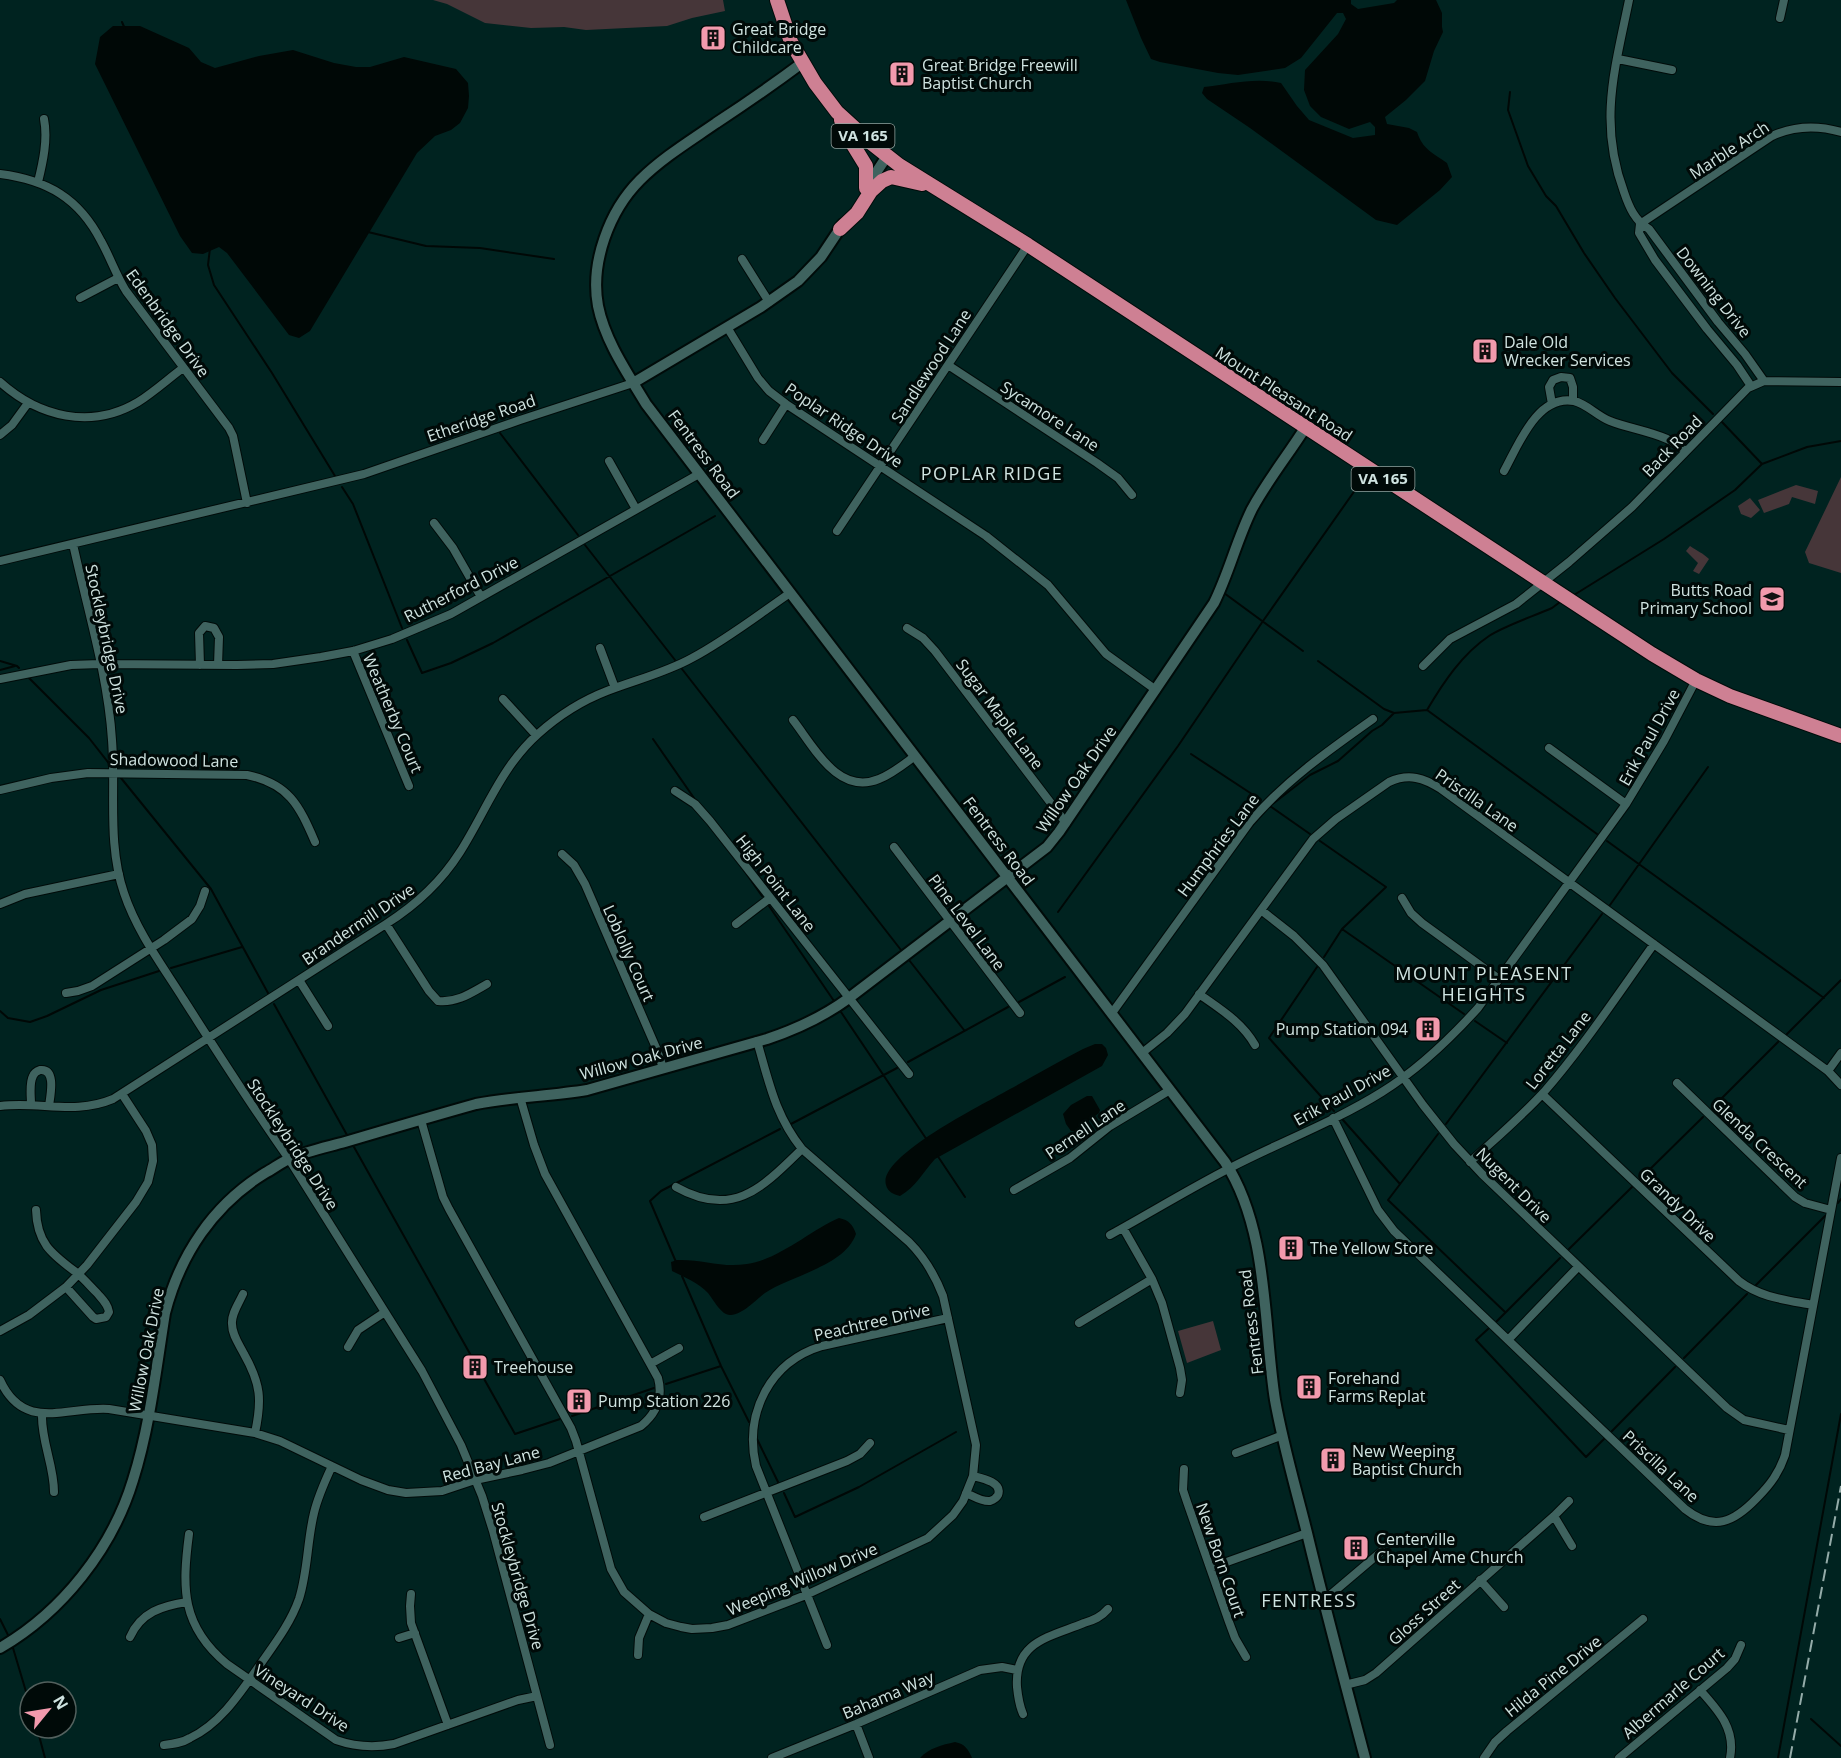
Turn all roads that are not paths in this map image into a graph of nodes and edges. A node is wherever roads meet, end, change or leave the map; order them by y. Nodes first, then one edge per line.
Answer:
1 (777, 0) edge
2 (1629, 0) edge
3 (1784, 0) edge
4 (1780, 18) dead end
5 (1618, 59) junction
6 (802, 63) junction
7 (1672, 70) dead end
8 (837, 112) junction
9 (44, 119) dead end
10 (1841, 132) edge
11 (887, 156) junction
12 (0, 174) edge
13 (38, 182) junction
14 (866, 188) junction
15 (940, 192) junction
16 (1640, 224) junction
17 (840, 229) junction
18 (1028, 245) junction
19 (742, 259) dead end
20 (118, 278) junction
21 (80, 298) dead end
22 (769, 302) junction
23 (727, 327) junction
24 (948, 365) junction
25 (183, 368) junction
26 (1764, 381) junction
27 (0, 382) edge
28 (1841, 382) edge
29 (633, 383) junction
30 (1751, 386) junction
31 (1573, 401) junction
32 (28, 403) junction
33 (786, 404) junction
34 (1552, 404) junction
35 (1305, 428) junction
36 (0, 435) edge
37 (763, 440) dead end
38 (1686, 451) junction
39 (609, 460) dead end
40 (881, 467) junction
41 (1504, 471) dead end
42 (699, 474) junction
43 (1132, 495) dead end
44 (247, 503) junction
45 (636, 509) junction
46 (434, 523) dead end
47 (837, 531) dead end
48 (73, 544) junction
49 (0, 561) edge
50 (1543, 584) junction
51 (790, 593) junction
52 (481, 597) junction
53 (907, 628) dead end
54 (600, 648) dead end
55 (352, 651) junction
56 (100, 664) junction
57 (200, 665) junction
58 (218, 665) junction
59 (1423, 666) dead end
60 (0, 679) edge
61 (1696, 680) junction
62 (615, 688) junction
63 (1156, 690) junction
64 (503, 699) dead end
65 (1373, 719) dead end
66 (794, 720) dead end
67 (536, 735) junction
68 (1841, 736) edge
69 (1549, 748) dead end
70 (915, 756) junction
71 (113, 773) junction
72 (409, 786) dead end
73 (0, 789) edge
74 (675, 791) dead end
75 (1626, 804) junction
76 (1066, 822) junction
77 (315, 842) dead end
78 (894, 848) dead end
79 (562, 854) dead end
80 (118, 874) junction
81 (1007, 877) junction
82 (1569, 883) junction
83 (205, 891) dead end
84 (770, 898) junction
85 (1402, 898) dead end
86 (0, 904) edge
87 (1260, 910) junction
88 (950, 921) junction
89 (386, 924) junction
90 (736, 924) dead end
91 (1654, 944) junction
92 (151, 948) junction
93 (1499, 979) junction
94 (299, 980) junction
95 (487, 984) dead end
96 (66, 993) dead end
97 (1199, 993) junction
98 (849, 998) junction
99 (1020, 1013) dead end
100 (1112, 1013) junction
101 (328, 1026) dead end
102 (209, 1039) junction
103 (757, 1041) junction
104 (1255, 1045) dead end
105 (1142, 1053) junction
106 (1841, 1053) edge
107 (663, 1068) junction
108 (1828, 1071) junction
109 (909, 1074) dead end
110 (1403, 1077) junction
111 (1677, 1083) dead end
112 (1841, 1085) edge
113 (1170, 1090) junction
114 (122, 1094) junction
115 (1542, 1094) junction
116 (520, 1097) junction
117 (31, 1104) junction
118 (49, 1106) junction
119 (0, 1107) edge
120 (1333, 1118) junction
121 (421, 1120) junction
122 (802, 1149) junction
123 (1841, 1158) edge
124 (289, 1159) junction
125 (1470, 1162) junction
126 (1229, 1168) junction
127 (676, 1187) dead end
128 (1014, 1190) dead end
129 (36, 1210) dead end
130 (1831, 1210) junction
131 (1123, 1228) junction
132 (1110, 1235) dead end
133 (1578, 1267) junction
134 (78, 1275) junction
135 (1152, 1279) junction
136 (66, 1287) junction
137 (243, 1294) dead end
138 (1813, 1305) junction
139 (385, 1312) junction
140 (948, 1318) junction
141 (1079, 1323) dead end
142 (0, 1330) edge
143 (1508, 1340) junction
144 (348, 1347) dead end
145 (679, 1348) dead end
146 (652, 1363) junction
147 (0, 1380) edge
148 (1180, 1393) dead end
149 (42, 1414) junction
150 (148, 1415) junction
151 (1789, 1430) junction
152 (255, 1433) junction
153 (1283, 1435) junction
154 (870, 1443) dead end
155 (579, 1451) junction
156 (1236, 1453) dead end
157 (332, 1466) junction
158 (1184, 1469) dead end
159 (973, 1476) junction
160 (475, 1480) junction
161 (54, 1492) dead end
162 (766, 1493) junction
163 (966, 1493) junction
164 (1569, 1501) dead end
165 (1554, 1516) junction
166 (704, 1517) dead end
167 (1306, 1533) junction
168 (189, 1534) dead end
169 (1572, 1546) dead end
170 (1382, 1551) dead end
171 (1210, 1568) junction
172 (1480, 1580) junction
173 (411, 1594) dead end
174 (806, 1594) junction
175 (1323, 1601) junction
176 (187, 1602) junction
177 (1504, 1607) dead end
178 (1108, 1609) dead end
179 (649, 1614) junction
180 (1643, 1619) dead end
181 (415, 1632) junction
182 (130, 1636) dead end
183 (399, 1638) dead end
184 (827, 1645) dead end
185 (1742, 1645) dead end
186 (0, 1648) edge
187 (638, 1655) dead end
188 (1246, 1657) dead end
189 (1017, 1670) junction
190 (249, 1680) junction
191 (1345, 1685) junction
192 (1700, 1690) junction
193 (537, 1696) junction
194 (1023, 1714) dead end
195 (856, 1724) junction
196 (447, 1725) junction
197 (164, 1745) dead end
198 (550, 1745) dead end
199 (772, 1758) edge
200 (869, 1758) edge
201 (1365, 1758) edge
202 (1485, 1758) edge
203 (1618, 1758) edge
204 (1730, 1758) edge

1 - 6 highway, Mount Pleasant Road / VA 165
2 - 5 street, Downing Drive
3 - 4 street
5 - 7 street
5 - 16 street, Downing Drive
6 - 8 highway, Mount Pleasant Road / VA 165
6 - 29 street, Fentress Road
8 - 11 highway, Mount Pleasant Road / VA 165
8 - 14 highway
9 - 13 street
10 - 16 street, Marble Arch
11 - 14 street, Etheridge Road
11 - 15 highway, Mount Pleasant Road / VA 165
12 - 13 street, Edenbridge Drive
13 - 20 street, Edenbridge Drive
14 - 17 street, Etheridge Road
15 - 17 highway
15 - 18 highway, Mount Pleasant Road / VA 165
16 - 26 street, Downing Drive
16 - 30 street, Downing Drive
17 - 22 street, Etheridge Road
18 - 24 street, Sandlewood Lane
18 - 35 highway, Mount Pleasant Road / VA 165
19 - 22 street
20 - 21 street
20 - 25 street, Edenbridge Drive
22 - 23 street, Etheridge Road
23 - 29 street, Etheridge Road
23 - 33 street, Poplar Ridge Drive
24 - 40 street, Sandlewood Lane
24 - 43 street, Sycamore Lane
25 - 32 street
25 - 44 street, Edenbridge Drive
26 - 28 street, Back Road
26 - 30 street, Back Road
27 - 32 street
29 - 42 street, Fentress Road
29 - 44 street, Etheridge Road
30 - 38 street, Back Road
31 - 34 street
31 - 34 street
31 - 38 street
32 - 36 street
33 - 37 street
33 - 40 street, Poplar Ridge Drive
34 - 41 street
35 - 50 highway, Mount Pleasant Road / VA 165
35 - 63 street, Willow Oak Drive
38 - 50 street, Back Road
39 - 45 street
40 - 47 street, Sandlewood Lane
40 - 63 street, Poplar Ridge Drive
42 - 45 street, Rutherford Drive
42 - 51 street, Fentress Road
44 - 48 street, Etheridge Road
45 - 52 street, Rutherford Drive
46 - 52 street
48 - 49 street, Etheridge Road
48 - 56 street, Stockleybridge Drive
50 - 59 street, Back Road
50 - 61 highway, Mount Pleasant Road / VA 165
51 - 62 street, Brandermill Drive
51 - 70 street, Fentress Road
52 - 55 street, Rutherford Drive
53 - 76 street, Sugar Maple Lane
54 - 62 street
55 - 58 street, Rutherford Drive
55 - 72 street, Weatherby Court
56 - 57 street, Rutherford Drive
56 - 60 street, Rutherford Drive
56 - 71 street, Stockleybridge Drive
57 - 58 street, Rutherford Drive
57 - 58 street
61 - 68 highway, Mount Pleasant Road / VA 165
61 - 75 street, Erik Paul Drive
62 - 67 street, Brandermill Drive
63 - 76 street, Willow Oak Drive
64 - 67 street
65 - 100 street, Humphries Lane
66 - 70 street
67 - 89 street, Brandermill Drive
69 - 75 street
70 - 81 street, Fentress Road
71 - 73 street, Shadowood Lane
71 - 77 street, Shadowood Lane
71 - 80 street, Stockleybridge Drive
74 - 84 street, High Point Lane
75 - 82 street, Erik Paul Drive
76 - 81 street, Willow Oak Drive
78 - 88 street, Pine Level Lane
79 - 107 street, Loblolly Court
80 - 86 street
80 - 92 street, Stockleybridge Drive
81 - 88 street, Willow Oak Drive
81 - 100 street, Fentress Road
82 - 87 street, Priscilla Lane
82 - 91 street, Priscilla Lane
82 - 93 street, Erik Paul Drive
83 - 92 street
84 - 90 street
84 - 98 street, High Point Lane
85 - 93 street
87 - 97 street, Priscilla Lane
87 - 110 street, Nugent Drive
88 - 98 street, Willow Oak Drive
88 - 99 street, Pine Level Lane
89 - 94 street, Brandermill Drive
89 - 95 street
91 - 108 street, Priscilla Lane
91 - 115 street, Loretta Lane
92 - 96 street
92 - 102 street, Stockleybridge Drive
93 - 110 street, Erik Paul Drive
94 - 101 street
94 - 102 street, Brandermill Drive
97 - 104 street
97 - 105 street, Priscilla Lane
98 - 103 street, Willow Oak Drive
98 - 109 street, High Point Lane
100 - 105 street, Fentress Road
102 - 114 street, Brandermill Drive
102 - 124 street, Stockleybridge Drive
103 - 107 street, Willow Oak Drive
103 - 122 street, Weeping Willow Drive
105 - 113 street, Fentress Road
106 - 108 street
107 - 116 street, Willow Oak Drive
108 - 112 street, Priscilla Lane
110 - 120 street, Erik Paul Drive
110 - 125 street, Nugent Drive
111 - 130 street, Glenda Crescent
113 - 126 street, Fentress Road
113 - 128 street, Pernell Lane
114 - 118 street, Brandermill Drive
114 - 134 street
115 - 125 street, Loretta Lane
115 - 138 street, Grandy Drive
116 - 121 street, Willow Oak Drive
116 - 146 street, Red Bay Lane
117 - 118 street, Brandermill Drive
117 - 118 street
117 - 119 street, Brandermill Drive
120 - 126 street, Erik Paul Drive
120 - 143 street, Priscilla Lane
121 - 124 street, Willow Oak Drive
121 - 155 street, Weeping Willow Drive
122 - 127 street
122 - 140 street, Weeping Willow Drive
123 - 130 street, Priscilla Lane
124 - 139 street, Stockleybridge Drive
124 - 150 street, Willow Oak Drive
125 - 133 street, Nugent Drive
126 - 131 street, Erik Paul Drive
126 - 153 street, Fentress Road
129 - 134 street
130 - 138 street, Priscilla Lane
131 - 132 street, Erik Paul Drive
131 - 135 street
133 - 143 street
133 - 151 street, Nugent Drive
134 - 136 street
134 - 136 street
135 - 141 street
135 - 148 street
136 - 142 street
137 - 152 street
138 - 151 street, Priscilla Lane
139 - 144 street
139 - 160 street, Stockleybridge Drive
140 - 159 street, Weeping Willow Drive
140 - 162 street, Peachtree Drive
143 - 151 street, Priscilla Lane
145 - 146 street
146 - 155 street, Red Bay Lane
147 - 149 street
149 - 150 street, Red Bay Lane
149 - 161 street
150 - 152 street, Red Bay Lane
150 - 186 street, Willow Oak Drive
152 - 157 street, Red Bay Lane
153 - 156 street
153 - 167 street, Fentress Road
154 - 162 street
155 - 160 street, Red Bay Lane
155 - 179 street, Weeping Willow Drive
157 - 160 street, Red Bay Lane
157 - 190 street
158 - 171 street, New Born Court
159 - 163 street, Weeping Willow Drive
159 - 163 street
160 - 193 street, Stockleybridge Drive
162 - 166 street
162 - 174 street, Peachtree Drive
163 - 174 street, Weeping Willow Drive
164 - 165 street, Gloss Street
165 - 169 street
165 - 172 street, Gloss Street
167 - 171 street
167 - 175 street, Fentress Road
168 - 176 street, Vineyard Drive
170 - 175 street
171 - 188 street, New Born Court
172 - 177 street
172 - 191 street, Gloss Street
173 - 181 street
174 - 179 street, Weeping Willow Drive
174 - 184 street, Peachtree Drive
175 - 191 street, Fentress Road
176 - 182 street
176 - 190 street, Vineyard Drive
178 - 189 street
179 - 187 street
180 - 202 street, Hilda Pine Drive
181 - 183 street
181 - 196 street
185 - 192 street, Albermarle Court
189 - 194 street
189 - 195 street, Bahama Way
190 - 196 street, Vineyard Drive
190 - 197 street
191 - 201 street, Fentress Road
192 - 203 street, Albermarle Court
192 - 204 street
193 - 196 street, Vineyard Drive
193 - 198 street, Stockleybridge Drive
195 - 199 street, Bahama Way
195 - 200 street

